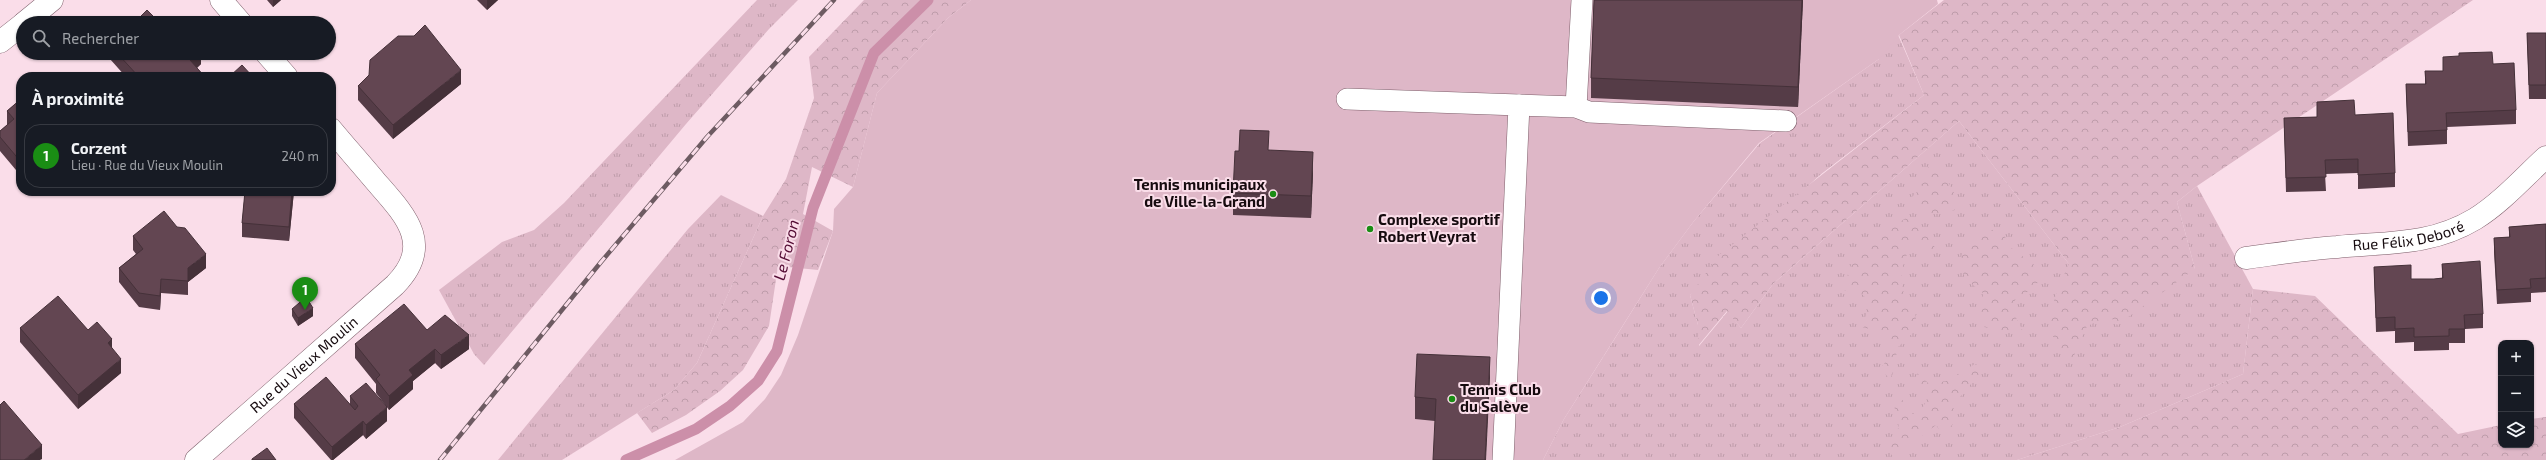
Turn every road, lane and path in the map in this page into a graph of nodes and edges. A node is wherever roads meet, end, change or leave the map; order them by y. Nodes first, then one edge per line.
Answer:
1 (52, 0) edge
2 (221, 0) edge
3 (1582, 0) edge
4 (32, 16) edge
5 (235, 16) edge
6 (16, 29) edge
7 (0, 42) edge
8 (272, 60) edge
9 (283, 72) edge
10 (1348, 99) dead end
11 (1519, 106) junction
12 (1576, 107) junction
13 (1786, 121) dead end
14 (336, 135) edge
15 (2546, 157) edge
16 (2246, 258) dead end
17 (196, 460) edge
18 (1503, 460) edge

1 - 4 street
2 - 5 street
3 - 12 lane
6 - 7 street
8 - 9 street
10 - 11 lane
11 - 12 lane
11 - 18 lane
12 - 13 lane
14 - 17 street, Rue du Vieux Moulin
15 - 16 street, Rue Félix Deboré

